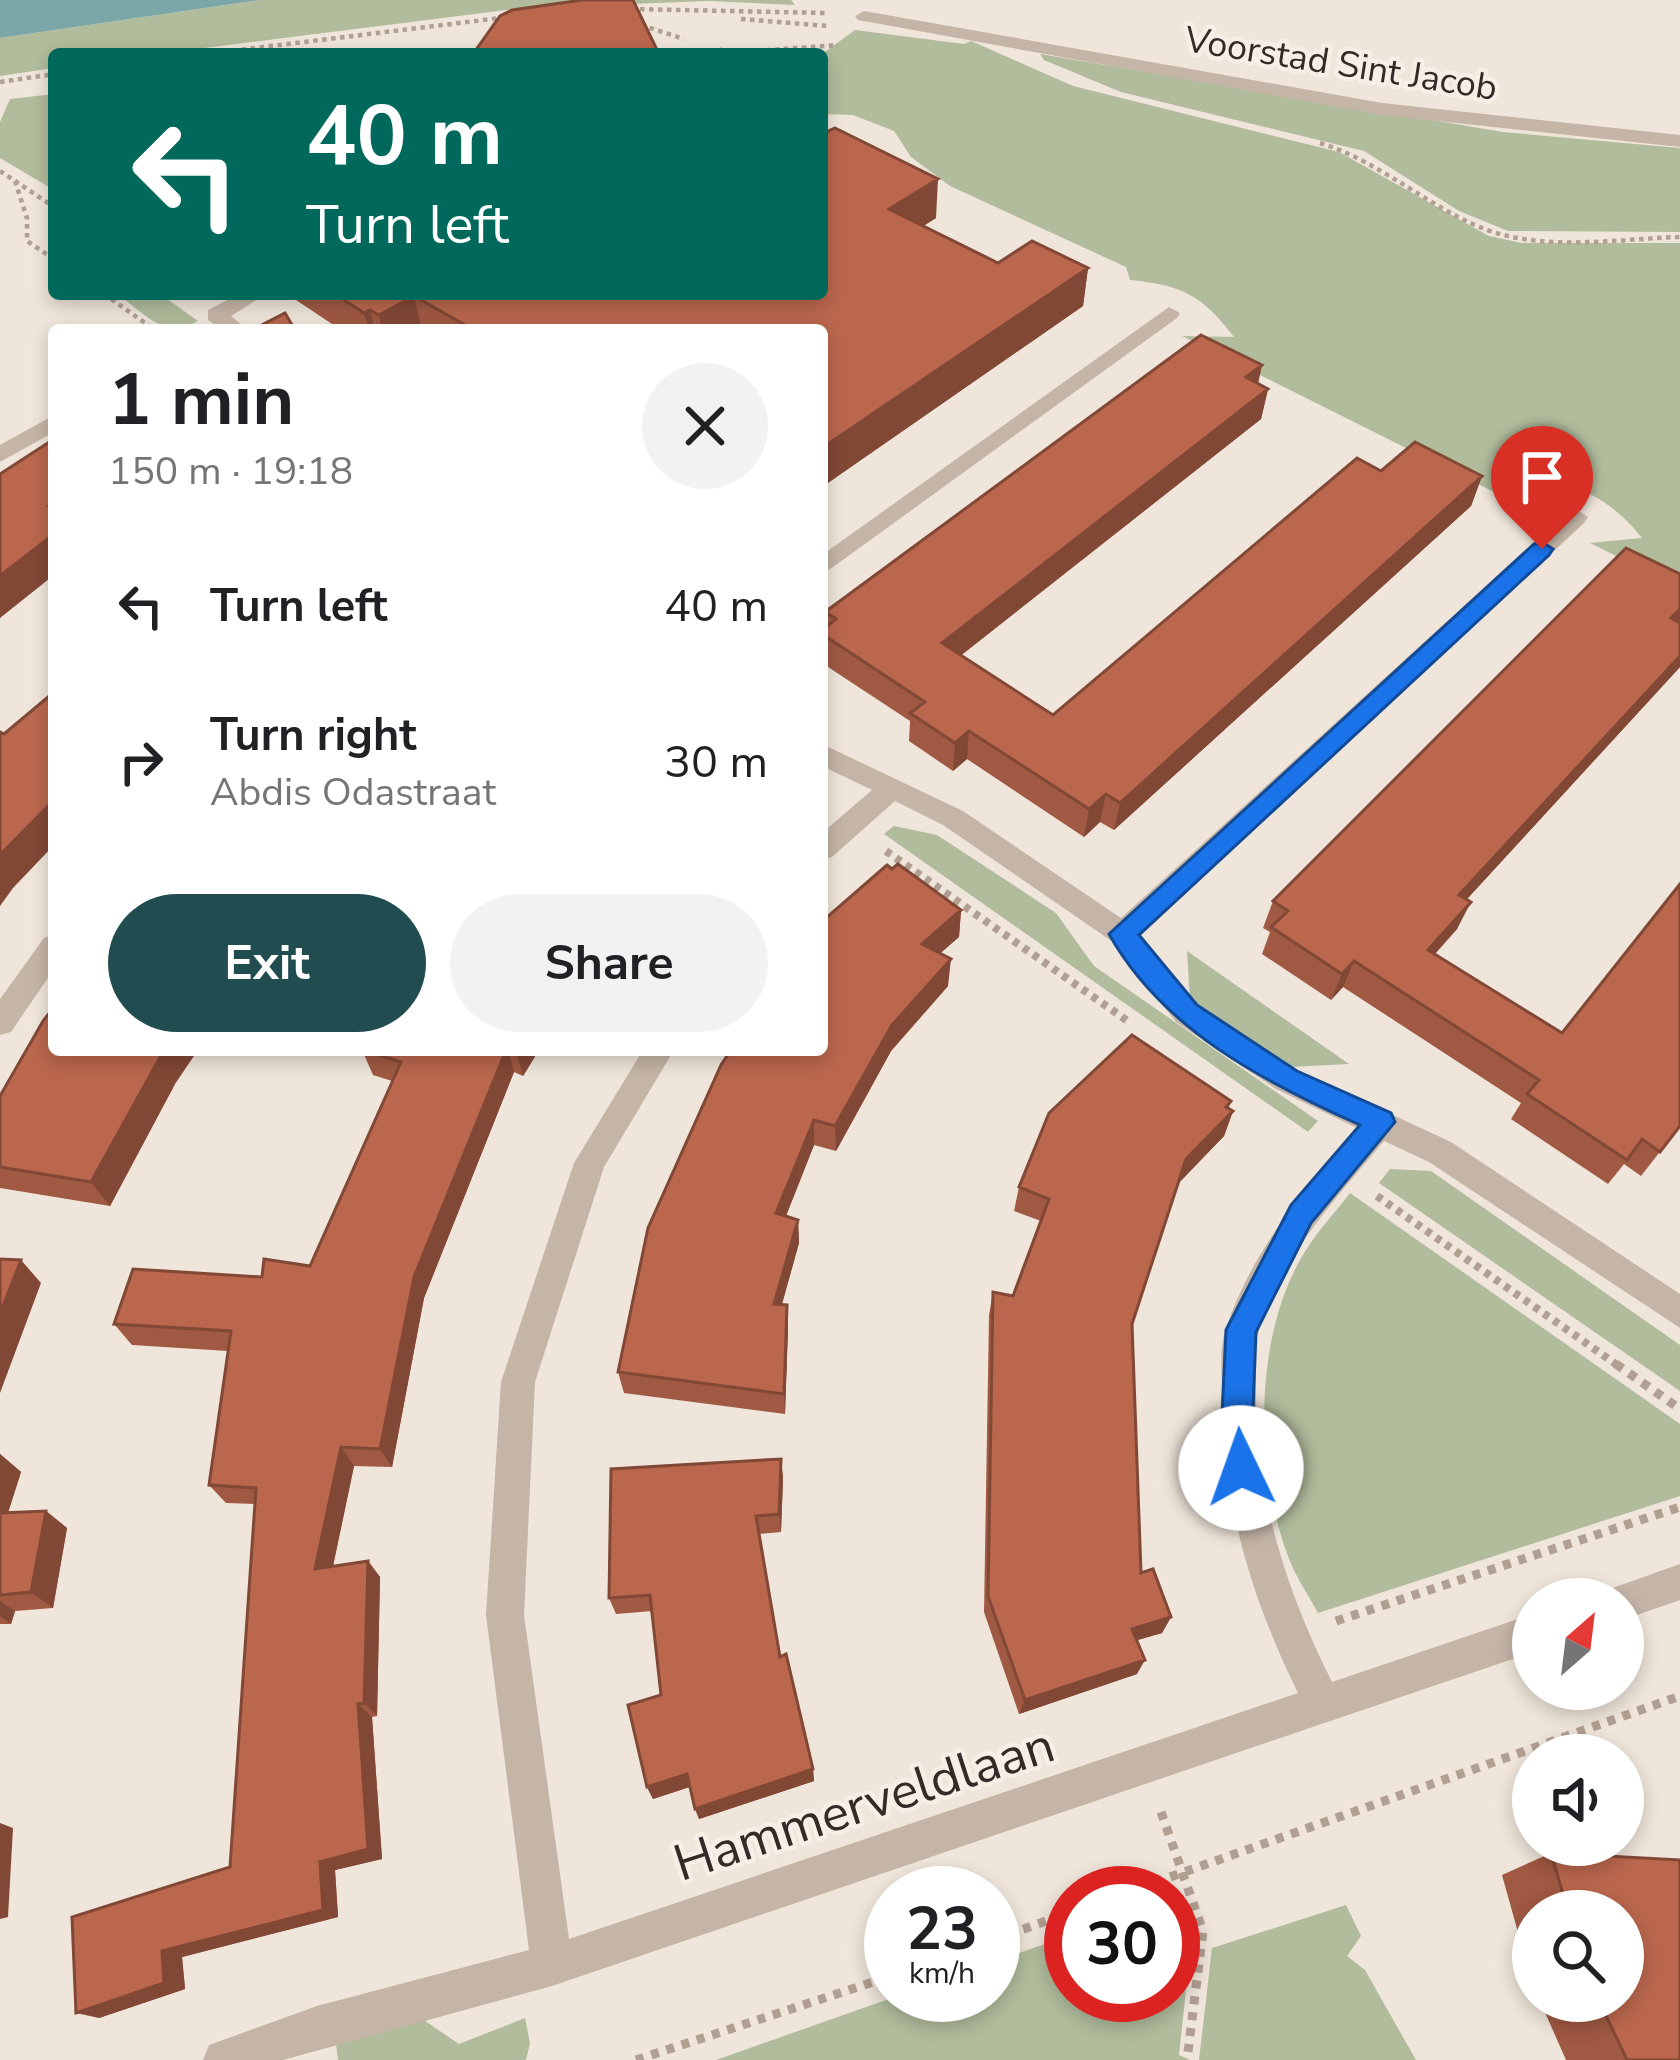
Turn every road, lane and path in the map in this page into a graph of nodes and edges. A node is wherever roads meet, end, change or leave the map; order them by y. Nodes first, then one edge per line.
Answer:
1 (617, 10) edge
2 (864, 16) joint
3 (508, 17) edge
4 (640, 25) edge
5 (842, 44) dead end
6 (255, 48) edge
7 (704, 48) edge
8 (825, 48) edge
9 (48, 75) edge
10 (0, 82) edge
11 (1311, 141) dead end
12 (1680, 142) edge
13 (0, 171) edge
14 (15, 181) junction
15 (48, 203) edge
16 (1680, 237) edge
17 (48, 256) edge
18 (112, 300) edge
19 (249, 300) edge
20 (1169, 314) dead end
21 (146, 324) edge
22 (223, 324) edge
23 (48, 426) edge
24 (0, 455) edge
25 (1576, 517) dead end
26 (828, 563) edge
27 (828, 757) edge
28 (891, 789) junction
29 (828, 843) edge
30 (1123, 934) junction
31 (48, 955) edge
32 (0, 1023) edge
33 (655, 1056) edge
34 (1381, 1122) junction
35 (1680, 1313) edge
36 (1680, 1507) edge
37 (1680, 1582) edge
38 (1644, 1595) edge
39 (1289, 1636) junction
40 (1512, 1640) edge
41 (1680, 1696) edge
42 (1324, 1706) junction
43 (1144, 1767) junction
44 (1181, 1866) edge
45 (1200, 1866) edge
46 (1200, 1922) edge
47 (1200, 1955) edge
48 (552, 1965) junction
49 (864, 1985) edge
50 (1192, 2022) edge
51 (224, 2060) edge
52 (636, 2060) edge
53 (1187, 2060) edge

1 - 2 path
2 - 12 street, Voorstad Sint Jacob
3 - 6 path
4 - 7 path
5 - 8 path
9 - 10 path
11 - 16 path
13 - 14 path
14 - 15 path
14 - 17 path
18 - 21 path
19 - 22 street
20 - 26 street
23 - 24 street
25 - 30 street
27 - 28 street
28 - 29 street
28 - 30 street
30 - 34 street
31 - 32 street
33 - 48 street
34 - 35 street
34 - 39 street
36 - 39 path
37 - 38 street
39 - 42 street
40 - 42 street, Hammerveldlaan
41 - 45 path
42 - 43 street, Hammerveldlaan
43 - 44 path
43 - 48 street, Hammerveldlaan
46 - 47 path
48 - 51 street, Hammerveldlaan
49 - 52 path
50 - 53 path

